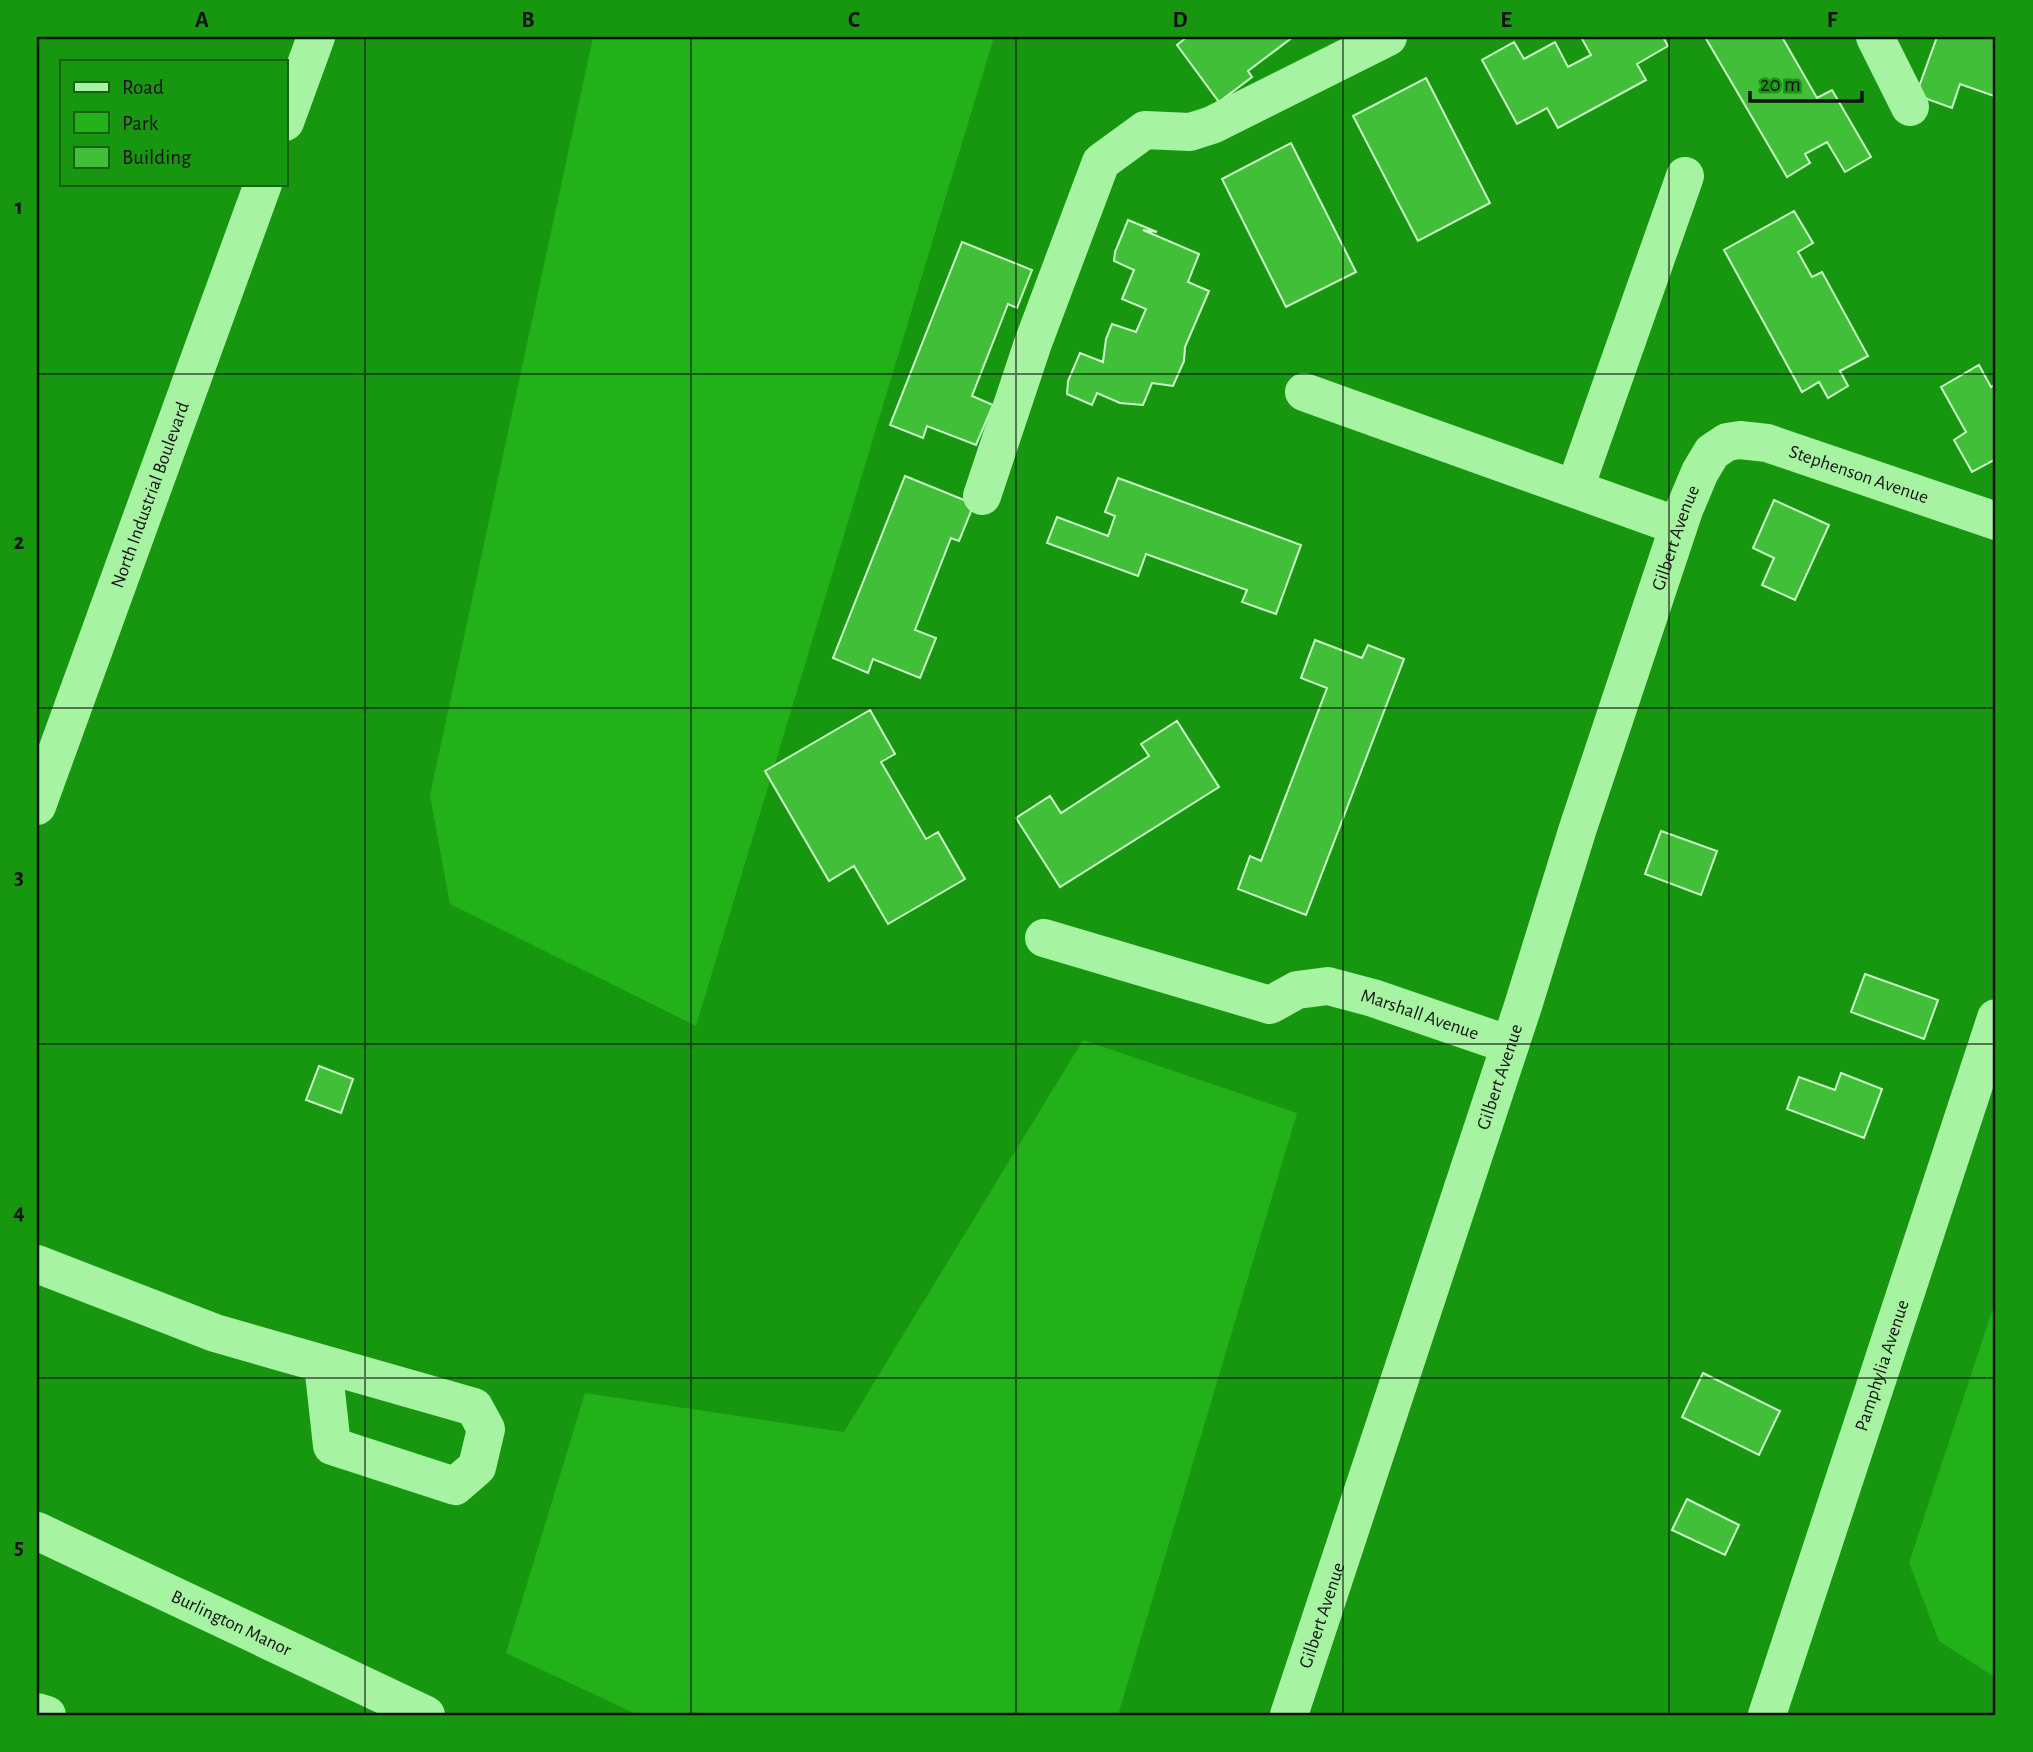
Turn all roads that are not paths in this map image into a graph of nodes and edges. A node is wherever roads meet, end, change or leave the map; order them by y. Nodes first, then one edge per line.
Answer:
1 (316, 37) edge
2 (1388, 37) edge
3 (1875, 37) edge
4 (1910, 107) dead end
5 (287, 117) edge
6 (1685, 176) dead end
7 (262, 186) edge
8 (1304, 393) dead end
9 (1720, 447) joint
10 (1576, 488) junction
11 (982, 496) dead end
12 (1996, 521) edge
13 (1678, 526) junction
14 (37, 806) edge
15 (1044, 937) dead end
16 (1996, 1018) edge
17 (1510, 1045) junction
18 (37, 1264) edge
19 (323, 1364) dead end
20 (37, 1531) edge
21 (37, 1712) edge
22 (47, 1715) edge
23 (426, 1715) edge
24 (1289, 1715) edge
25 (1767, 1715) edge

1 - 5 street
2 - 11 street
3 - 4 street
6 - 10 street
7 - 14 street, North Industrial Boulevard
8 - 10 street
9 - 12 street, Stephenson Avenue
9 - 13 street, Gilbert Avenue
10 - 13 street
13 - 17 street, Gilbert Avenue
15 - 17 street, Marshall Avenue
16 - 25 street, Pamphylia Avenue
17 - 24 street, Gilbert Avenue
18 - 19 street
20 - 23 street, Burlington Manor
21 - 22 street

